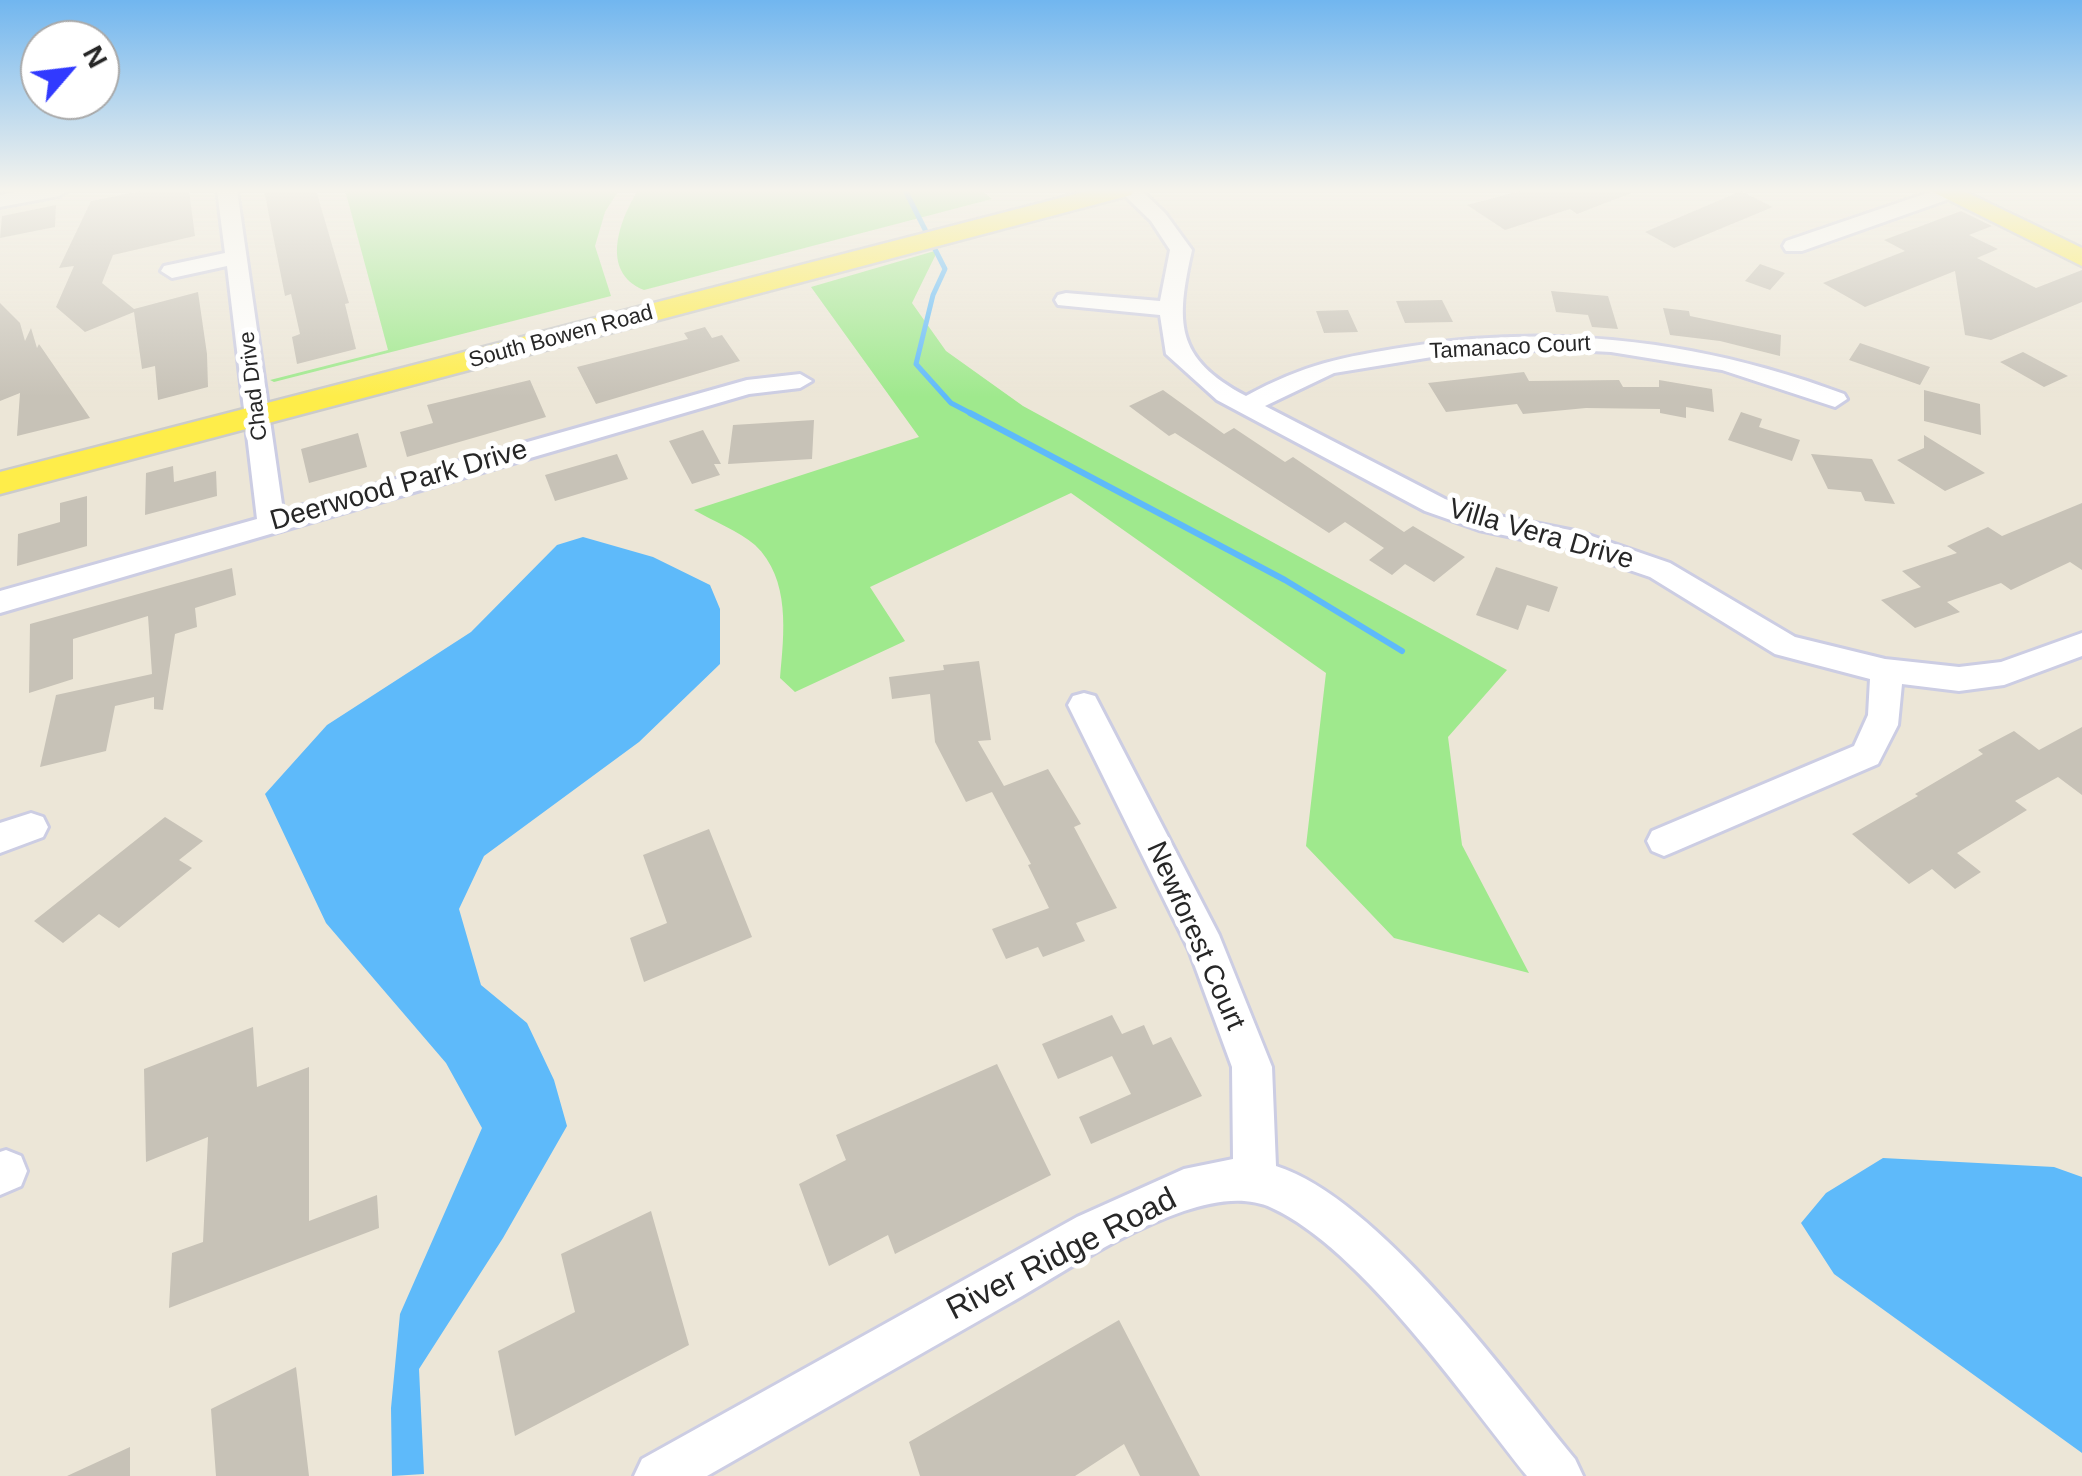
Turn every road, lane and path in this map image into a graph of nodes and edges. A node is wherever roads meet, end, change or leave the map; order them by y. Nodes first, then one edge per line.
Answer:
1 (229, 259) edge
2 (238, 259) edge
3 (823, 259) edge
4 (1179, 259) edge
5 (172, 271) dead end
6 (1066, 300) dead end
7 (1172, 308) junction
8 (800, 381) dead end
9 (1836, 399) dead end
10 (258, 406) junction
11 (1246, 406) junction
12 (0, 466) edge
13 (0, 483) edge
14 (271, 523) junction
15 (0, 602) edge
16 (2082, 644) edge
17 (1885, 672) junction
18 (1084, 704) dead end
19 (1664, 841) dead end
20 (1255, 1181) junction
21 (658, 1476) edge
22 (1558, 1476) edge

1 - 5 street
2 - 10 street, Chad Drive
3 - 10 main road, South Bowen Road
4 - 7 street, Villa Vera Drive
6 - 7 street
7 - 11 street, Villa Vera Drive
8 - 14 street, Deerwood Park Drive
9 - 11 street, Tamanaco Court
10 - 12 main road, South Bowen Road
10 - 13 main road, South Bowen Road
10 - 14 street, Chad Drive
11 - 17 street, Villa Vera Drive
14 - 15 street, Deerwood Park Drive
16 - 17 street, Villa Vera Drive
17 - 19 street
18 - 20 street, Newforest Court
20 - 21 street, River Ridge Road
20 - 22 street, River Ridge Road

